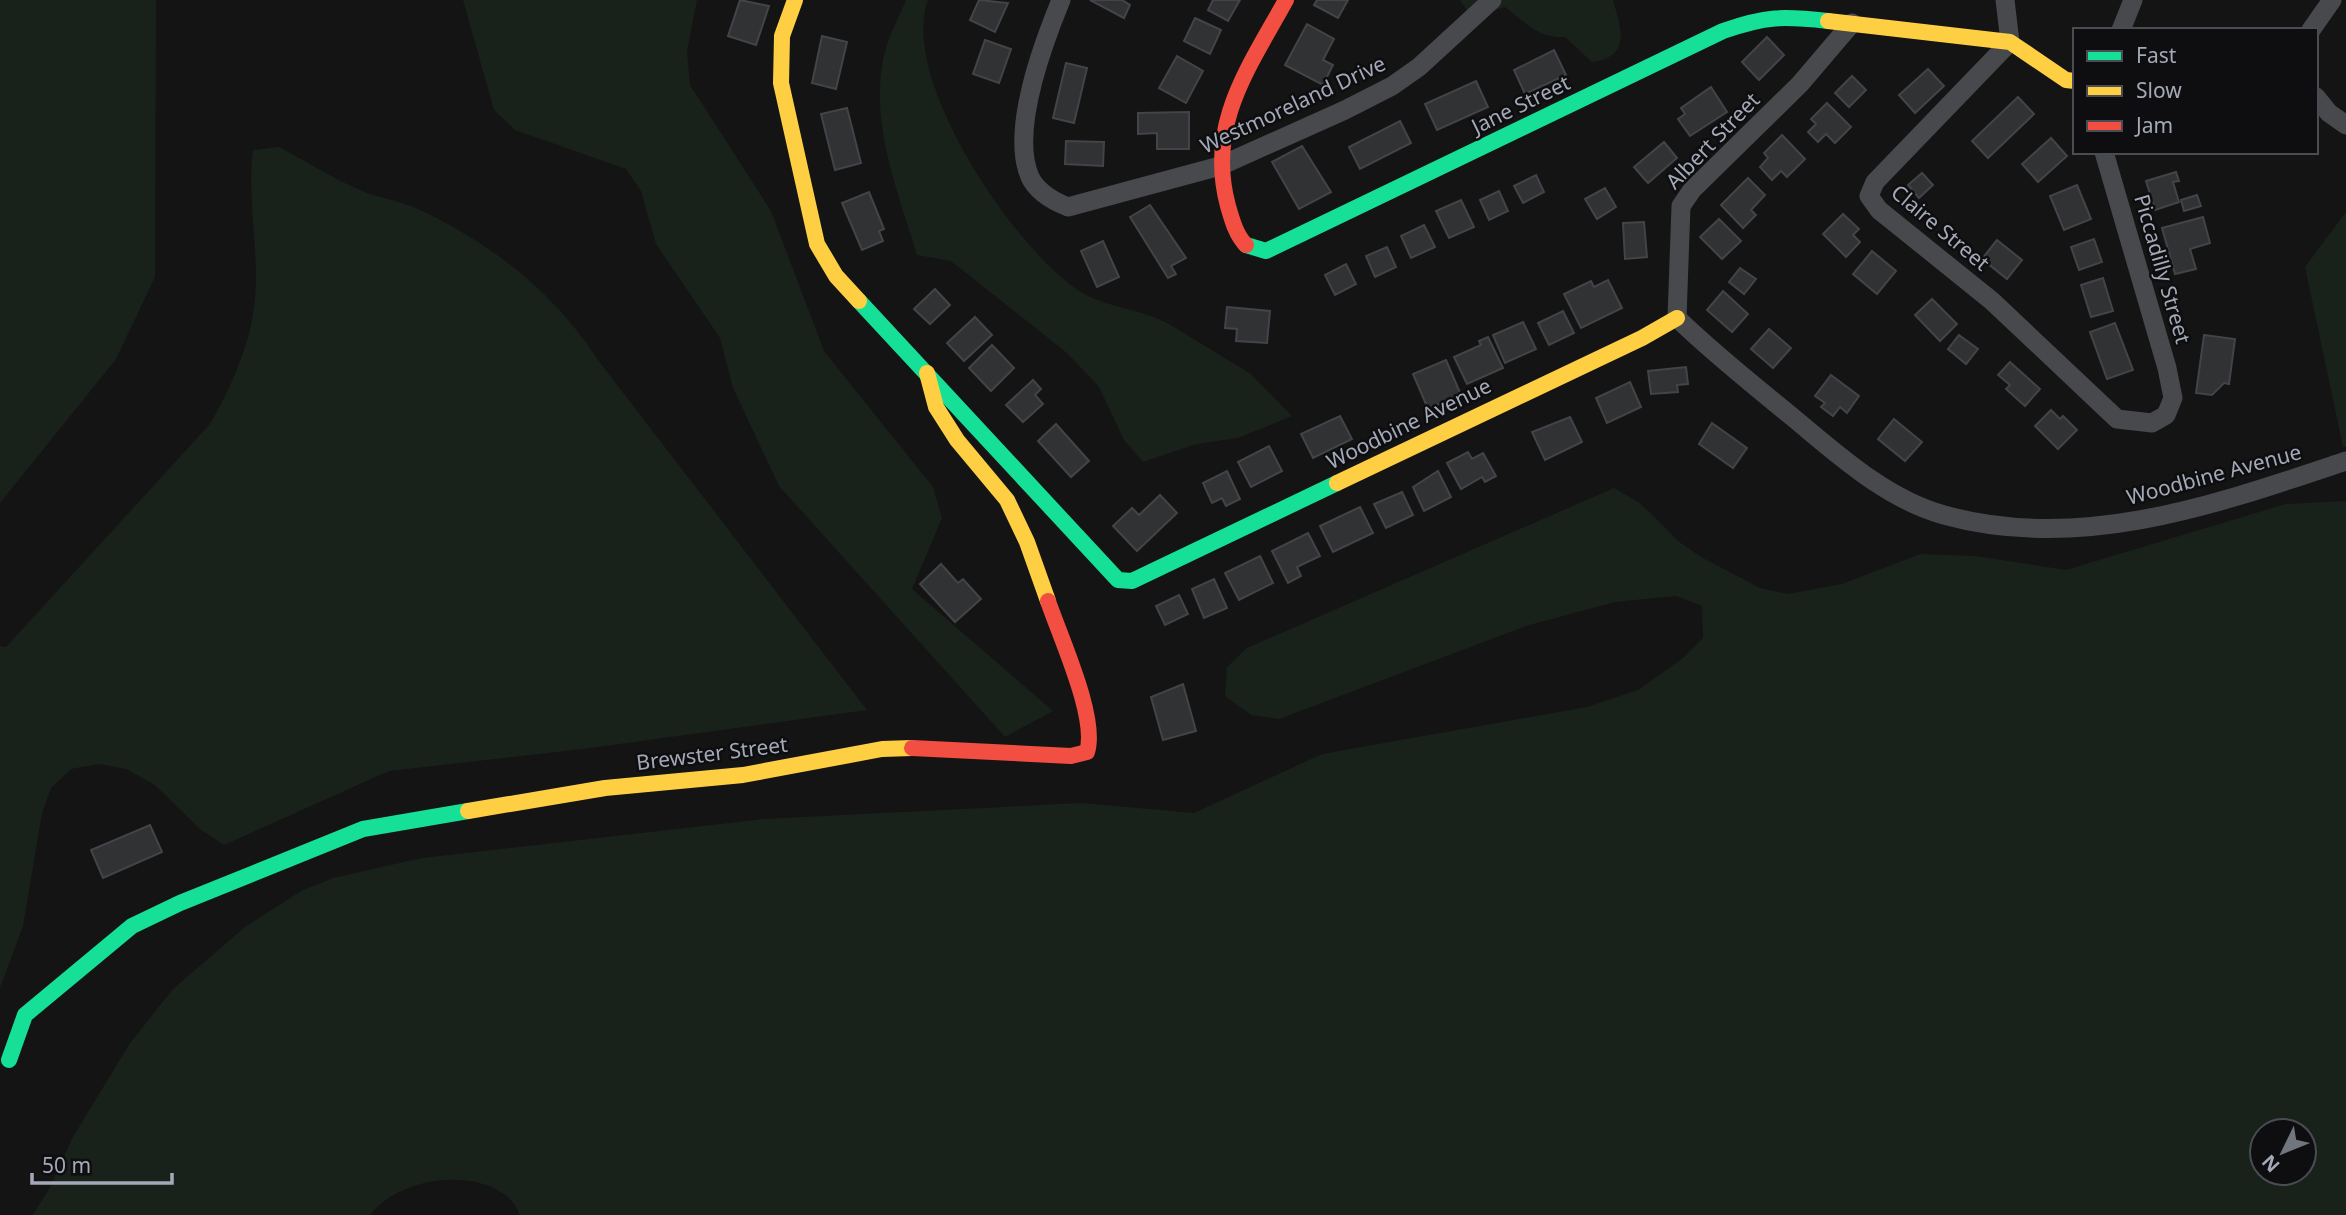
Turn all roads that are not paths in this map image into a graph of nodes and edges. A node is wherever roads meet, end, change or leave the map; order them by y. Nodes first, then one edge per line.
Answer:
1 (795, 0) edge
2 (1061, 0) edge
3 (1286, 0) edge
4 (1492, 0) edge
5 (2004, 0) edge
6 (2133, 0) edge
7 (2332, 0) edge
8 (1852, 23) junction
9 (2121, 28) edge
10 (2312, 28) edge
11 (2010, 42) junction
12 (2073, 81) edge
13 (2318, 99) edge
14 (2346, 125) edge
15 (2105, 154) edge
16 (1220, 166) junction
17 (1677, 318) junction
18 (927, 373) junction
19 (2173, 398) joint
20 (2346, 461) edge
21 (9, 1060) dead end

1 - 18 street, Woodbine Avenue
2 - 16 street, Westmoreland Drive
3 - 16 street, Jane Street
4 - 16 street, Westmoreland Drive
5 - 11 street
6 - 9 street
7 - 10 street
8 - 11 street, Jane Street
8 - 16 street, Jane Street
8 - 17 street, Albert Street
11 - 12 street, Jane Street
11 - 19 street, Claire Street
13 - 14 street
15 - 19 street, Piccadilly Street
17 - 18 street, Woodbine Avenue
17 - 20 street, Woodbine Avenue
18 - 21 street, Brewster Street

